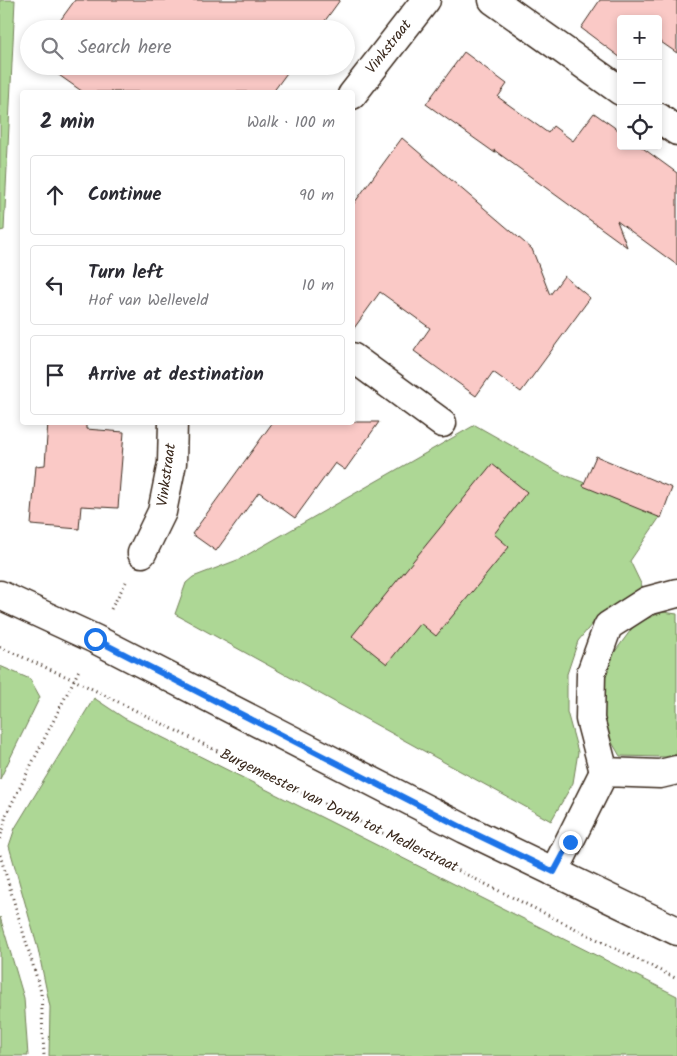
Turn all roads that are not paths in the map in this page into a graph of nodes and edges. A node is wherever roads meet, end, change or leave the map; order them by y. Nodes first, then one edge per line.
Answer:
1 (426, 0) edge
2 (493, 0) edge
3 (617, 88) edge
4 (355, 91) edge
5 (662, 120) edge
6 (677, 130) edge
7 (355, 359) edge
8 (442, 423) dead end
9 (173, 425) edge
10 (142, 553) dead end
11 (677, 594) edge
12 (0, 595) edge
13 (677, 770) edge
14 (604, 772) junction
15 (554, 872) junction
16 (677, 931) edge

1 - 4 street, Vinkstraat
2 - 3 street
5 - 6 street
7 - 8 street
9 - 10 street, Vinkstraat
11 - 14 street
12 - 15 street
13 - 14 street
14 - 15 street
15 - 16 street

